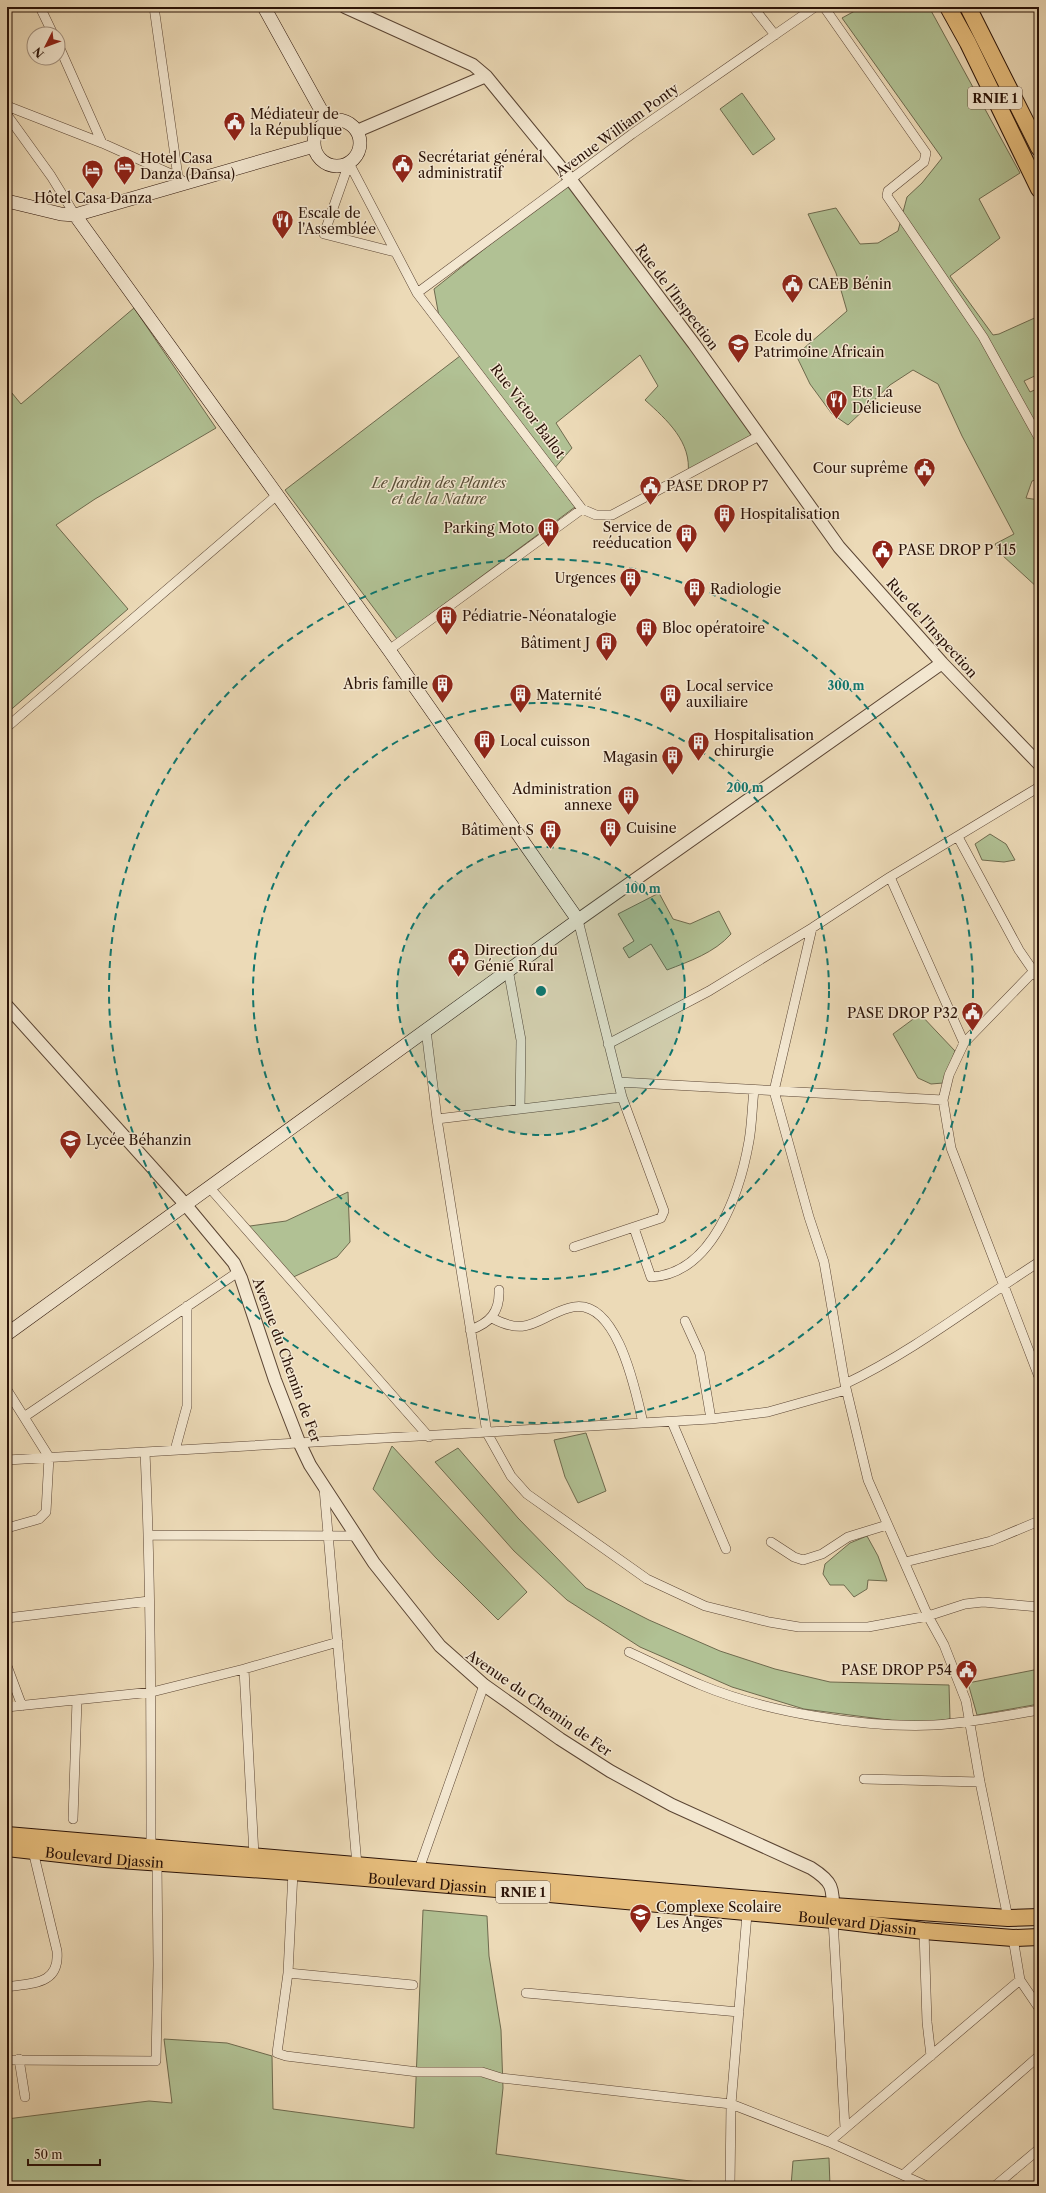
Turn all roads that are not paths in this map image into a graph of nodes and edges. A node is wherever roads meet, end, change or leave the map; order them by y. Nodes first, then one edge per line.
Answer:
1 (40, 7) edge
2 (154, 7) edge
3 (264, 7) edge
4 (345, 7) edge
5 (753, 7) edge
6 (815, 7) edge
7 (824, 7) edge
8 (948, 7) edge
9 (968, 7) edge
10 (49, 26) edge
11 (775, 35) junction
12 (66, 62) edge
13 (486, 76) junction
14 (7, 106) edge
15 (7, 115) edge
16 (327, 121) junction
17 (357, 131) junction
18 (102, 143) junction
19 (314, 146) junction
20 (1039, 148) edge
21 (349, 163) junction
22 (571, 180) junction
23 (182, 181) junction
24 (1039, 189) edge
25 (7, 201) edge
26 (75, 215) junction
27 (395, 252) junction
28 (417, 292) junction
29 (759, 436) junction
30 (1039, 438) edge
31 (277, 495) junction
32 (582, 509) junction
33 (389, 650) junction
34 (942, 663) junction
35 (7, 727) edge
36 (1039, 764) edge
37 (1039, 787) edge
38 (958, 837) junction
39 (890, 877) junction
40 (578, 920) junction
41 (812, 928) junction
42 (508, 969) junction
43 (1036, 975) edge
44 (7, 1006) edge
45 (426, 1030) junction
46 (964, 1043) junction
47 (608, 1044) junction
48 (618, 1082) junction
49 (754, 1090) junction
50 (774, 1091) junction
51 (622, 1097) junction
52 (943, 1100) junction
53 (520, 1109) junction
54 (437, 1119) junction
55 (208, 1187) junction
56 (185, 1204) junction
57 (634, 1228) junction
58 (574, 1247) dead end
59 (1039, 1262) edge
60 (238, 1272) junction
61 (1003, 1286) junction
62 (499, 1290) dead end
63 (188, 1306) junction
64 (492, 1318) junction
65 (685, 1321) dead end
66 (470, 1330) junction
67 (7, 1334) edge
68 (1039, 1377) edge
69 (846, 1387) junction
70 (7, 1390) edge
71 (24, 1417) junction
72 (711, 1419) junction
73 (672, 1422) junction
74 (643, 1423) junction
75 (488, 1433) junction
76 (429, 1436) junction
77 (299, 1442) junction
78 (175, 1450) junction
79 (145, 1452) junction
80 (49, 1457) junction
81 (7, 1460) edge
82 (324, 1488) junction
83 (1039, 1521) edge
84 (887, 1525) junction
85 (7, 1528) edge
86 (149, 1535) junction
87 (329, 1535) junction
88 (355, 1536) junction
89 (771, 1542) dead end
90 (726, 1549) dead end
91 (905, 1562) junction
92 (149, 1601) junction
93 (1039, 1607) edge
94 (928, 1616) junction
95 (7, 1618) edge
96 (338, 1642) junction
97 (629, 1652) dead end
98 (7, 1666) edge
99 (244, 1669) junction
100 (484, 1685) junction
101 (152, 1692) junction
102 (77, 1700) junction
103 (22, 1706) junction
104 (7, 1707) edge
105 (1039, 1710) edge
106 (970, 1722) junction
107 (864, 1778) dead end
108 (980, 1782) junction
109 (74, 1819) dead end
110 (7, 1835) edge
111 (151, 1847) junction
112 (7, 1848) edge
113 (33, 1850) junction
114 (254, 1855) junction
115 (157, 1862) junction
116 (357, 1865) junction
117 (419, 1869) junction
118 (293, 1872) junction
119 (833, 1913) junction
120 (747, 1914) junction
121 (1039, 1917) edge
122 (1008, 1918) junction
123 (924, 1931) junction
124 (1039, 1937) edge
125 (1013, 1938) junction
126 (288, 1973) junction
127 (1020, 1980) junction
128 (413, 1985) dead end
129 (7, 1987) edge
130 (526, 1993) dead end
131 (1039, 2008) edge
132 (739, 2012) junction
133 (7, 2052) edge
134 (931, 2056) junction
135 (1039, 2056) edge
136 (14, 2060) edge
137 (25, 2097) dead end
138 (731, 2104) junction
139 (844, 2110) junction
140 (858, 2118) junction
141 (845, 2128) junction
142 (829, 2142) junction
143 (1039, 2149) edge
144 (903, 2175) junction
145 (730, 2186) edge
146 (926, 2186) edge
147 (995, 2186) edge

1 - 10 street
2 - 23 street
3 - 16 main road
4 - 13 street, Rue de l'Inspection
5 - 11 street
6 - 11 street, Avenue William Ponty
7 - 30 street
8 - 24 highway, RNIE 1
9 - 20 highway, RNIE 1
11 - 22 street, Avenue William Ponty
12 - 18 street
13 - 17 street
13 - 22 street, Rue de l'Inspection
14 - 18 street
15 - 26 street
16 - 17 main road
16 - 19 main road
17 - 21 main road
18 - 23 street
19 - 21 main road
19 - 23 main road
21 - 27 street, Rue Victor Ballot
21 - 27 street
22 - 28 street, Avenue William Ponty
22 - 29 street, Rue de l'Inspection
23 - 26 main road
25 - 26 main road
26 - 31 main road
27 - 28 street, Rue Victor Ballot
28 - 32 street, Rue Victor Ballot
29 - 32 street
29 - 34 street, Rue de l'Inspection
31 - 33 main road
31 - 35 street
32 - 33 street
33 - 40 main road
34 - 36 street, Rue de l'Inspection
34 - 40 street
37 - 38 street
38 - 39 street
38 - 43 street
39 - 41 street
39 - 46 street
40 - 42 main road
40 - 47 street
41 - 47 street
41 - 50 street
42 - 45 main road
42 - 53 street
43 - 46 street
44 - 56 street, Avenue du Chemin de Fer
45 - 54 street
45 - 55 main road
46 - 52 street
47 - 48 street
48 - 49 street
48 - 51 street
49 - 50 street
49 - 57 street
50 - 52 street
50 - 69 street
51 - 53 street
51 - 57 street
52 - 61 street
53 - 54 street
54 - 66 street
55 - 56 main road
55 - 76 street
56 - 60 street, Avenue du Chemin de Fer
56 - 67 main road
57 - 58 street
59 - 61 street
60 - 63 street
60 - 77 street, Avenue du Chemin de Fer
61 - 68 street
61 - 69 street
62 - 64 street
63 - 71 street
63 - 78 street
64 - 66 street
64 - 74 street
65 - 72 street
66 - 75 street
69 - 72 street
69 - 84 street
70 - 71 street
71 - 80 street
72 - 73 street
73 - 74 street
73 - 90 street
74 - 75 street
75 - 76 street
75 - 94 street
76 - 77 street
77 - 78 street
77 - 82 street, Avenue du Chemin de Fer
78 - 79 street
79 - 80 street
79 - 86 street
80 - 81 street
80 - 85 street
82 - 87 street
82 - 88 street, Avenue du Chemin de Fer
83 - 91 street
84 - 89 street
84 - 91 street
86 - 87 street
86 - 92 street
87 - 88 street
87 - 96 street
88 - 100 street, Avenue du Chemin de Fer
91 - 94 street
92 - 95 street
92 - 101 street
93 - 94 street
94 - 106 street
96 - 99 street
96 - 116 street
97 - 106 street
98 - 103 street
99 - 101 street
99 - 114 street
100 - 117 street
100 - 119 street, Avenue du Chemin de Fer
101 - 102 street
101 - 111 street
102 - 103 street
102 - 109 street
103 - 104 street
105 - 106 street
106 - 108 street
107 - 108 street
108 - 122 street
110 - 111 highway, Boulevard Djassin / RNIE 1
111 - 114 highway, Boulevard Djassin / RNIE 1
112 - 113 highway, Boulevard Djassin / RNIE 1
113 - 115 highway, Boulevard Djassin / RNIE 1
113 - 129 street
114 - 116 highway, Boulevard Djassin / RNIE 1
115 - 118 highway, Boulevard Djassin / RNIE 1
115 - 136 street
116 - 117 highway, Boulevard Djassin / RNIE 1
117 - 119 highway, Boulevard Djassin / RNIE 1
118 - 120 highway, Boulevard Djassin / RNIE 1
118 - 126 street
119 - 120 highway, Boulevard Djassin / RNIE 1
119 - 122 highway, Boulevard Djassin / RNIE 1
119 - 123 highway, Boulevard Djassin / RNIE 1
119 - 139 street
120 - 132 street
121 - 122 highway, Boulevard Djassin / RNIE 1
123 - 125 highway, Boulevard Djassin / RNIE 1
123 - 134 street
124 - 125 highway, Boulevard Djassin / RNIE 1
125 - 127 street
126 - 128 street
126 - 138 street
127 - 131 street
127 - 134 street
130 - 132 street
132 - 138 street
133 - 136 street
134 - 140 street
135 - 144 street
136 - 137 street
138 - 142 street
138 - 145 street
139 - 140 street
139 - 141 street
140 - 141 street
141 - 142 street
142 - 144 street
143 - 147 street
144 - 146 street

